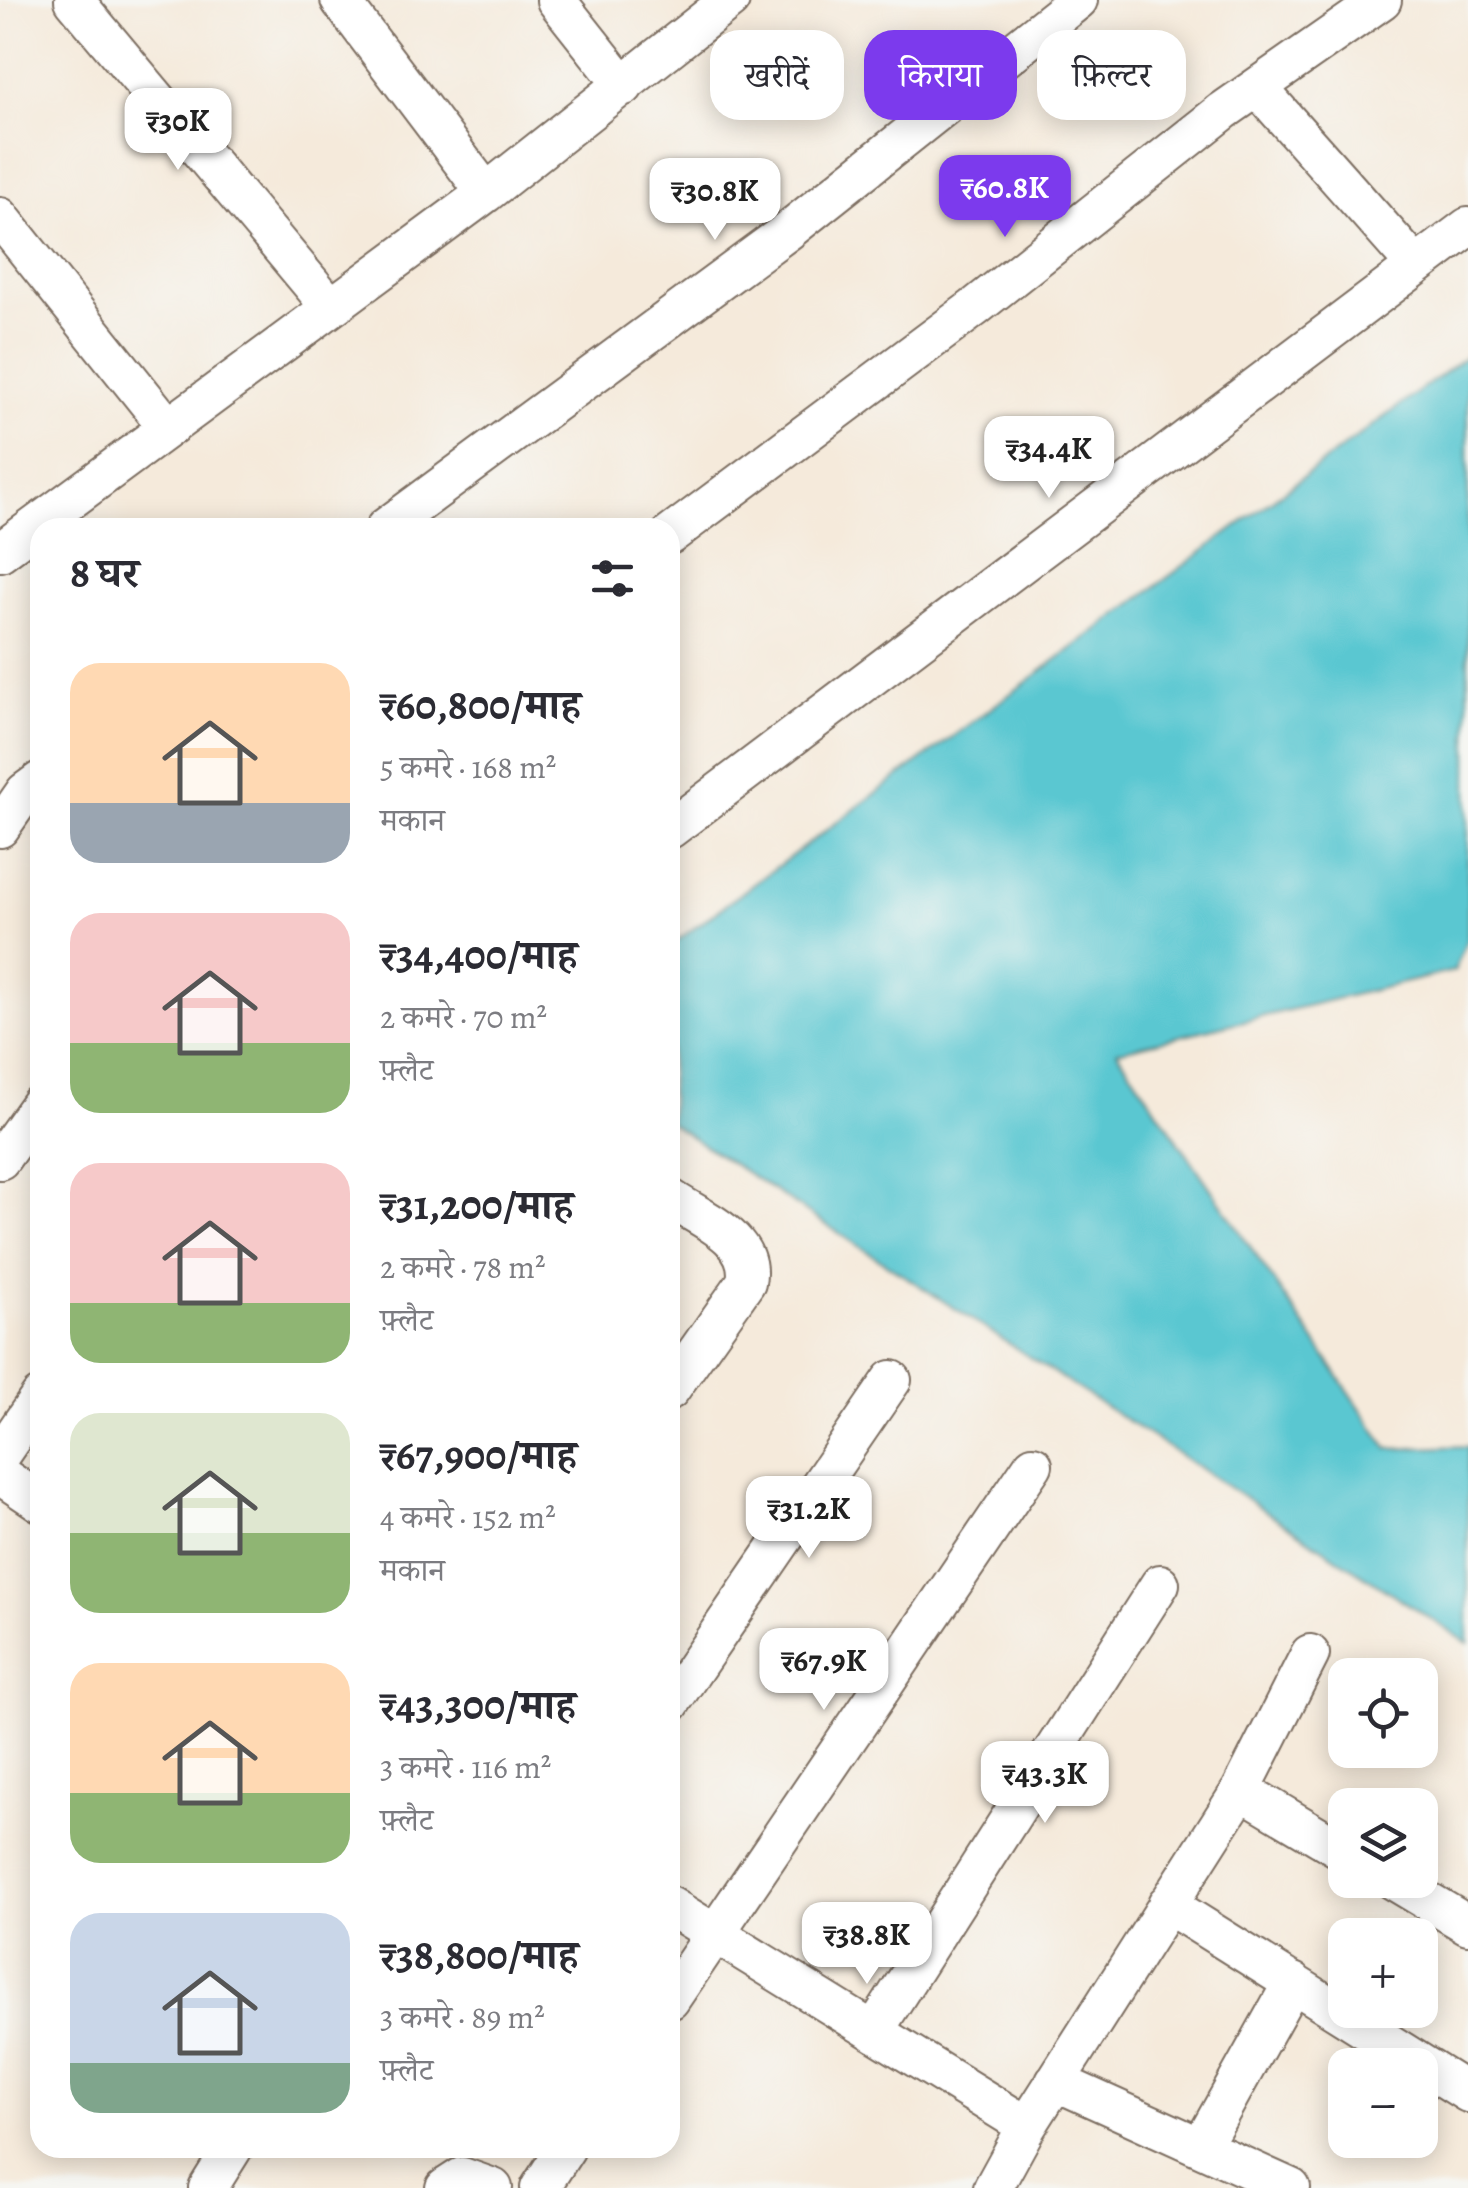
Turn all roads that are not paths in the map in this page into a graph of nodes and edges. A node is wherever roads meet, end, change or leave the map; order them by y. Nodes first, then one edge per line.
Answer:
1 (74, 0) edge
2 (340, 0) edge
3 (556, 0) edge
4 (730, 0) edge
5 (1078, 0) edge
6 (1382, 0) edge
7 (624, 86) junction
8 (1258, 88) junction
9 (486, 192) junction
10 (0, 218) edge
11 (1468, 227) edge
12 (1416, 266) junction
13 (329, 305) junction
14 (168, 426) junction
15 (45, 518) edge
16 (398, 518) edge
17 (680, 528) edge
18 (30, 530) edge
19 (0, 552) edge
20 (26, 787) edge
21 (680, 821) edge
22 (0, 828) edge
23 (30, 1118) edge
24 (0, 1160) edge
25 (680, 1205) edge
26 (680, 1376) edge
27 (892, 1380) dead end
28 (30, 1412) edge
29 (0, 1455) edge
30 (1034, 1464) dead end
31 (0, 1476) edge
32 (30, 1496) edge
33 (1160, 1584) dead end
34 (1310, 1654) dead end
35 (680, 1689) edge
36 (1240, 1790) junction
37 (1328, 1842) edge
38 (1423, 1898) edge
39 (1167, 1904) junction
40 (680, 1912) edge
41 (1468, 1925) edge
42 (717, 1934) junction
43 (1293, 1982) junction
44 (680, 1986) edge
45 (874, 2030) junction
46 (1055, 2081) junction
47 (1468, 2093) edge
48 (1028, 2126) junction
49 (1201, 2147) junction
50 (227, 2158) edge
51 (560, 2158) edge
52 (208, 2188) edge
53 (445, 2188) edge
54 (493, 2188) edge
55 (540, 2188) edge
56 (993, 2188) edge
57 (1291, 2188) edge

1 - 13 street
2 - 9 street
3 - 7 street
4 - 7 street
5 - 16 street
6 - 8 street
7 - 9 street
8 - 12 street
8 - 17 street
9 - 13 street
10 - 14 street
11 - 12 street
12 - 21 street
13 - 14 street
14 - 15 street
18 - 19 street
20 - 22 street
23 - 24 street
25 - 26 street
27 - 35 street
28 - 29 street
30 - 42 street
31 - 32 street
33 - 45 street
34 - 36 street
36 - 37 street
36 - 39 street
38 - 41 street
39 - 43 street
39 - 46 street
40 - 42 street
42 - 44 street
42 - 45 street
43 - 47 street
43 - 49 street
45 - 48 street
46 - 48 street
46 - 49 street
48 - 56 street
49 - 57 street
50 - 52 street
51 - 55 street
53 - 54 street

